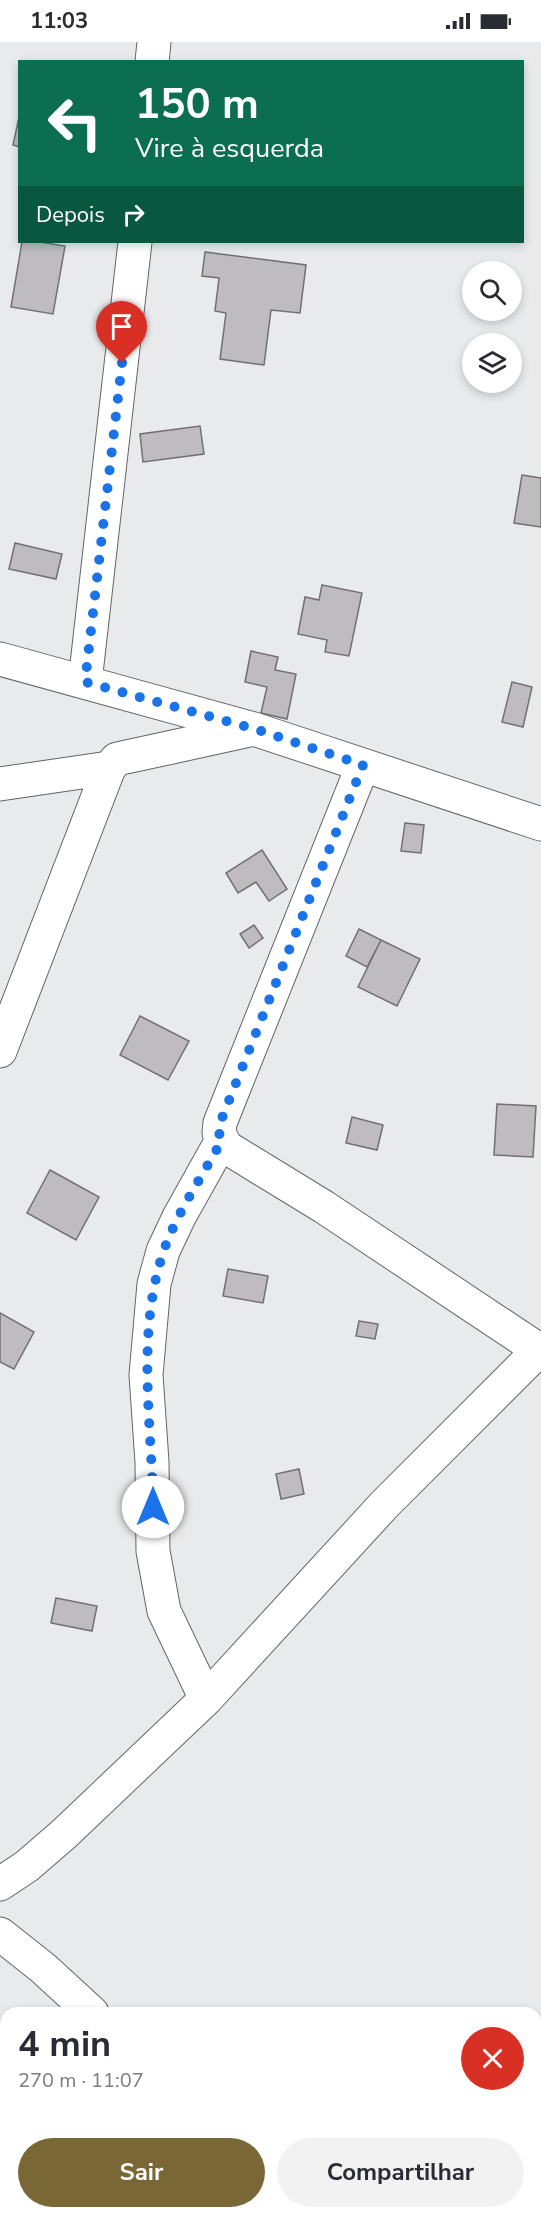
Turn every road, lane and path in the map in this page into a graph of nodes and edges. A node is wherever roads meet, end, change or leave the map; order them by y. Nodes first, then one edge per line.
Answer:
1 (154, 42) edge
2 (153, 60) edge
3 (135, 243) edge
4 (0, 658) edge
5 (85, 682) junction
6 (255, 729) junction
7 (363, 765) junction
8 (109, 768) junction
9 (0, 784) edge
10 (541, 824) edge
11 (0, 1050) edge
12 (222, 1140) junction
13 (540, 1349) edge
14 (206, 1699) junction
15 (0, 1884) edge
16 (0, 1934) edge
17 (86, 2007) edge

1 - 2 street
3 - 5 street
4 - 5 street
5 - 6 street
6 - 7 street
6 - 8 street
7 - 10 street
7 - 12 street
8 - 9 street
8 - 11 street
12 - 13 street
12 - 14 street
13 - 14 street
14 - 15 street
16 - 17 street

